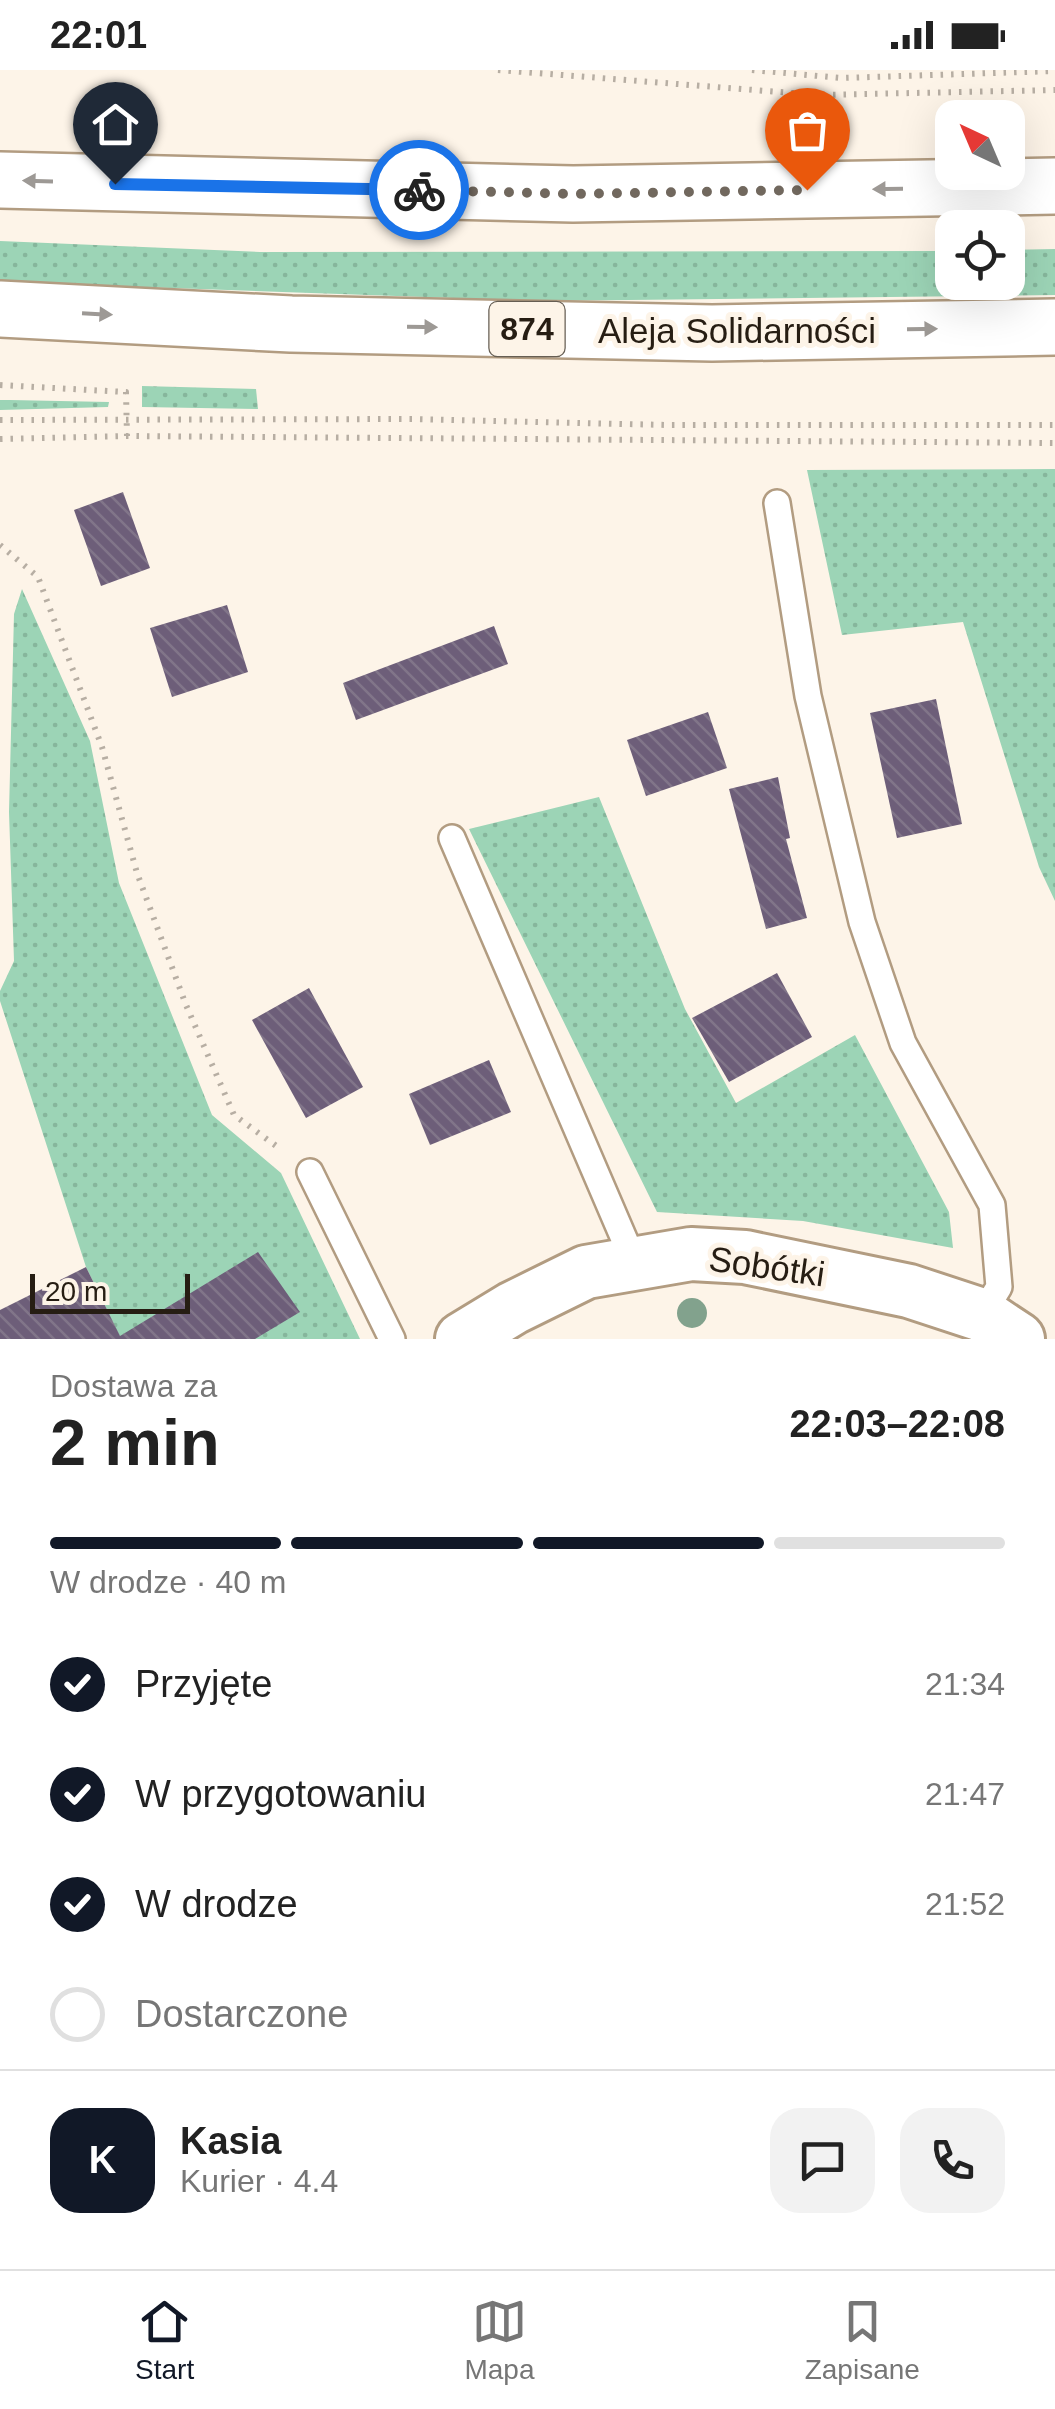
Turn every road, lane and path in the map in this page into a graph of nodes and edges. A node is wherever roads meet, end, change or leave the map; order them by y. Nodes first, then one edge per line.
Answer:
1 (498, 70) edge
2 (752, 70) edge
3 (1055, 71) edge
4 (1055, 90) edge
5 (0, 180) edge
6 (1055, 186) edge
7 (0, 310) edge
8 (1055, 327) edge
9 (0, 385) edge
10 (126, 418) junction
11 (0, 420) edge
12 (1055, 425) edge
13 (127, 436) junction
14 (0, 439) edge
15 (1055, 443) edge
16 (776, 503) dead end
17 (0, 544) edge
18 (452, 838) dead end
19 (310, 1172) joint
20 (634, 1262) junction
21 (1000, 1327) edge
22 (392, 1339) edge
23 (462, 1339) edge

1 - 4 path
2 - 3 path
6 -> 5 main road
7 -> 8 main road, Aleja Solidarności / 874
9 - 10 path
10 - 11 path
10 - 12 path
10 - 13 path
13 - 14 path
13 - 15 path
16 - 21 lane
17 - 19 path
18 - 20 lane
19 - 22 lane
20 - 21 street, Sobótki
20 - 23 street, Sobótki

